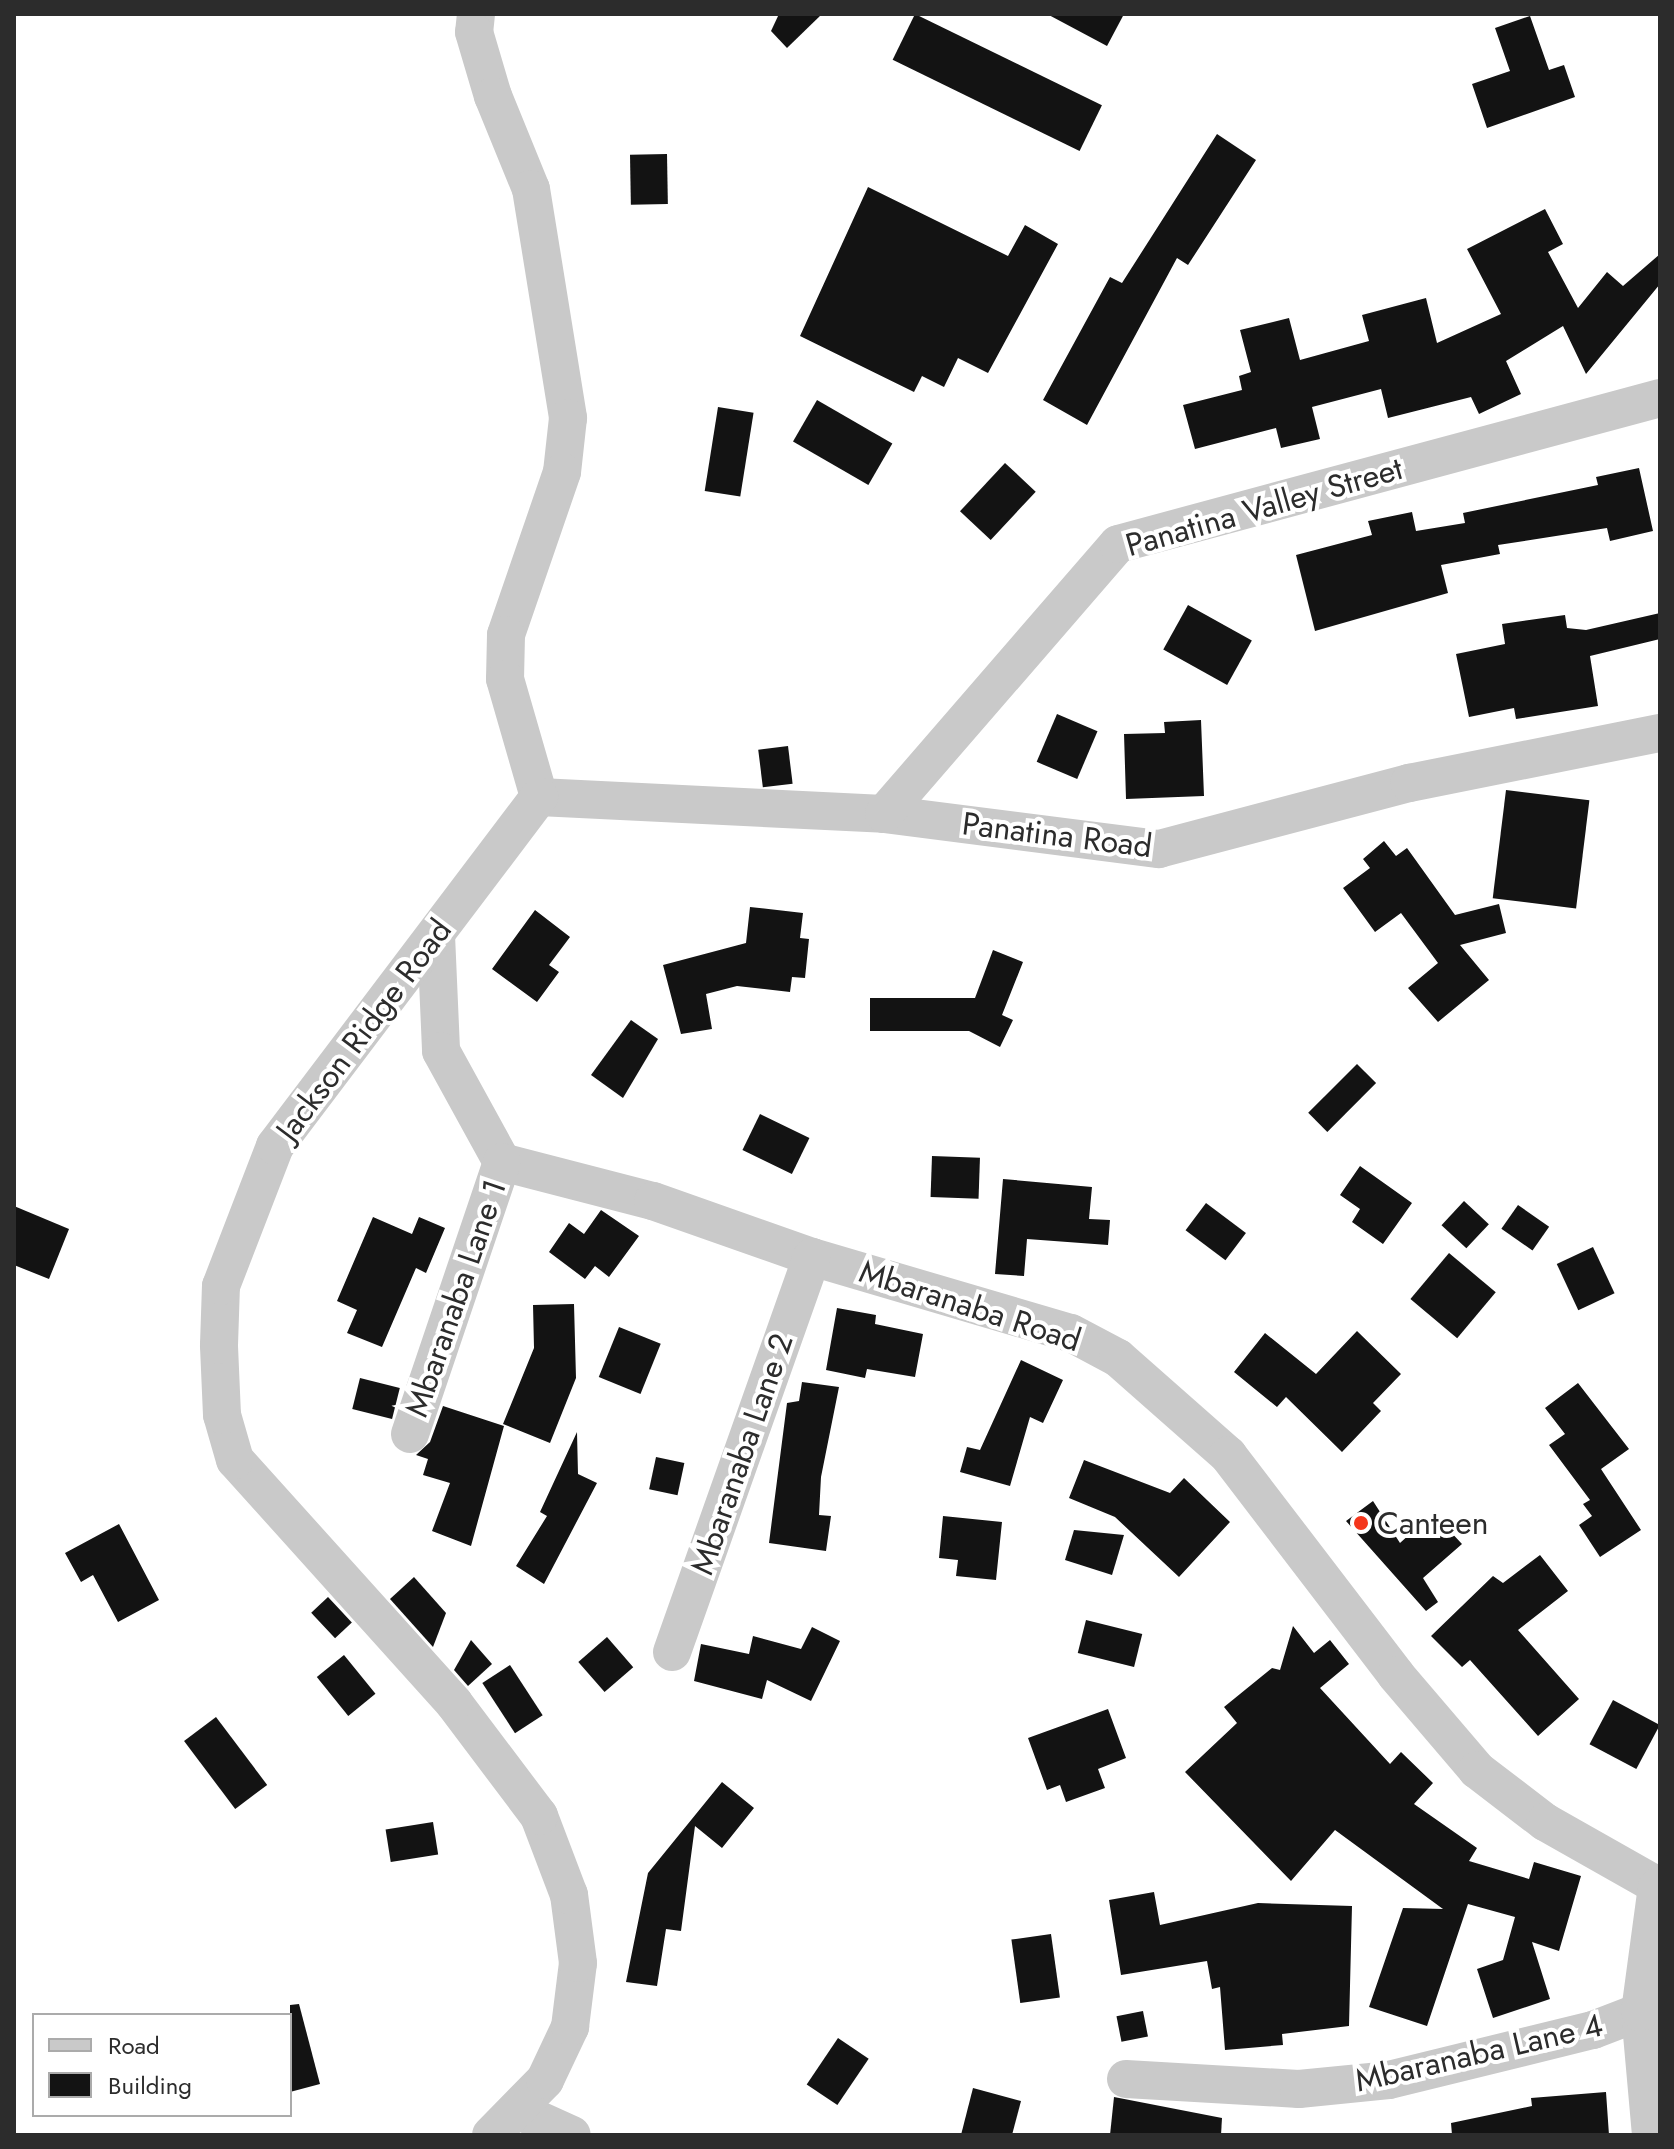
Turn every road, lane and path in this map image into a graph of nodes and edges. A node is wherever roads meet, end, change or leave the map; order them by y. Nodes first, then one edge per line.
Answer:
1 (476, 14) edge
2 (1660, 398) edge
3 (1660, 733) edge
4 (539, 797) junction
5 (884, 814) junction
6 (436, 935) junction
7 (502, 1162) junction
8 (812, 1257) junction
9 (410, 1434) dead end
10 (672, 1652) dead end
11 (1659, 1887) edge
12 (1640, 2012) junction
13 (1126, 2079) dead end
14 (504, 2122) edge
15 (572, 2135) edge
16 (1651, 2135) edge

1 - 4 street
2 - 5 street, Panatina Valley Street
3 - 5 street, Panatina Road
4 - 5 street, Panatina Road
4 - 6 street, Jackson Ridge Road
6 - 7 street
6 - 14 street, Jackson Ridge Road
7 - 8 street, Mbaranaba Road
7 - 9 street, Mbaranaba Lane 1
8 - 10 street, Mbaranaba Lane 2
8 - 11 street, Mbaranaba Road
11 - 12 street
12 - 13 street, Mbaranaba Lane 4
12 - 16 street
14 - 15 street

